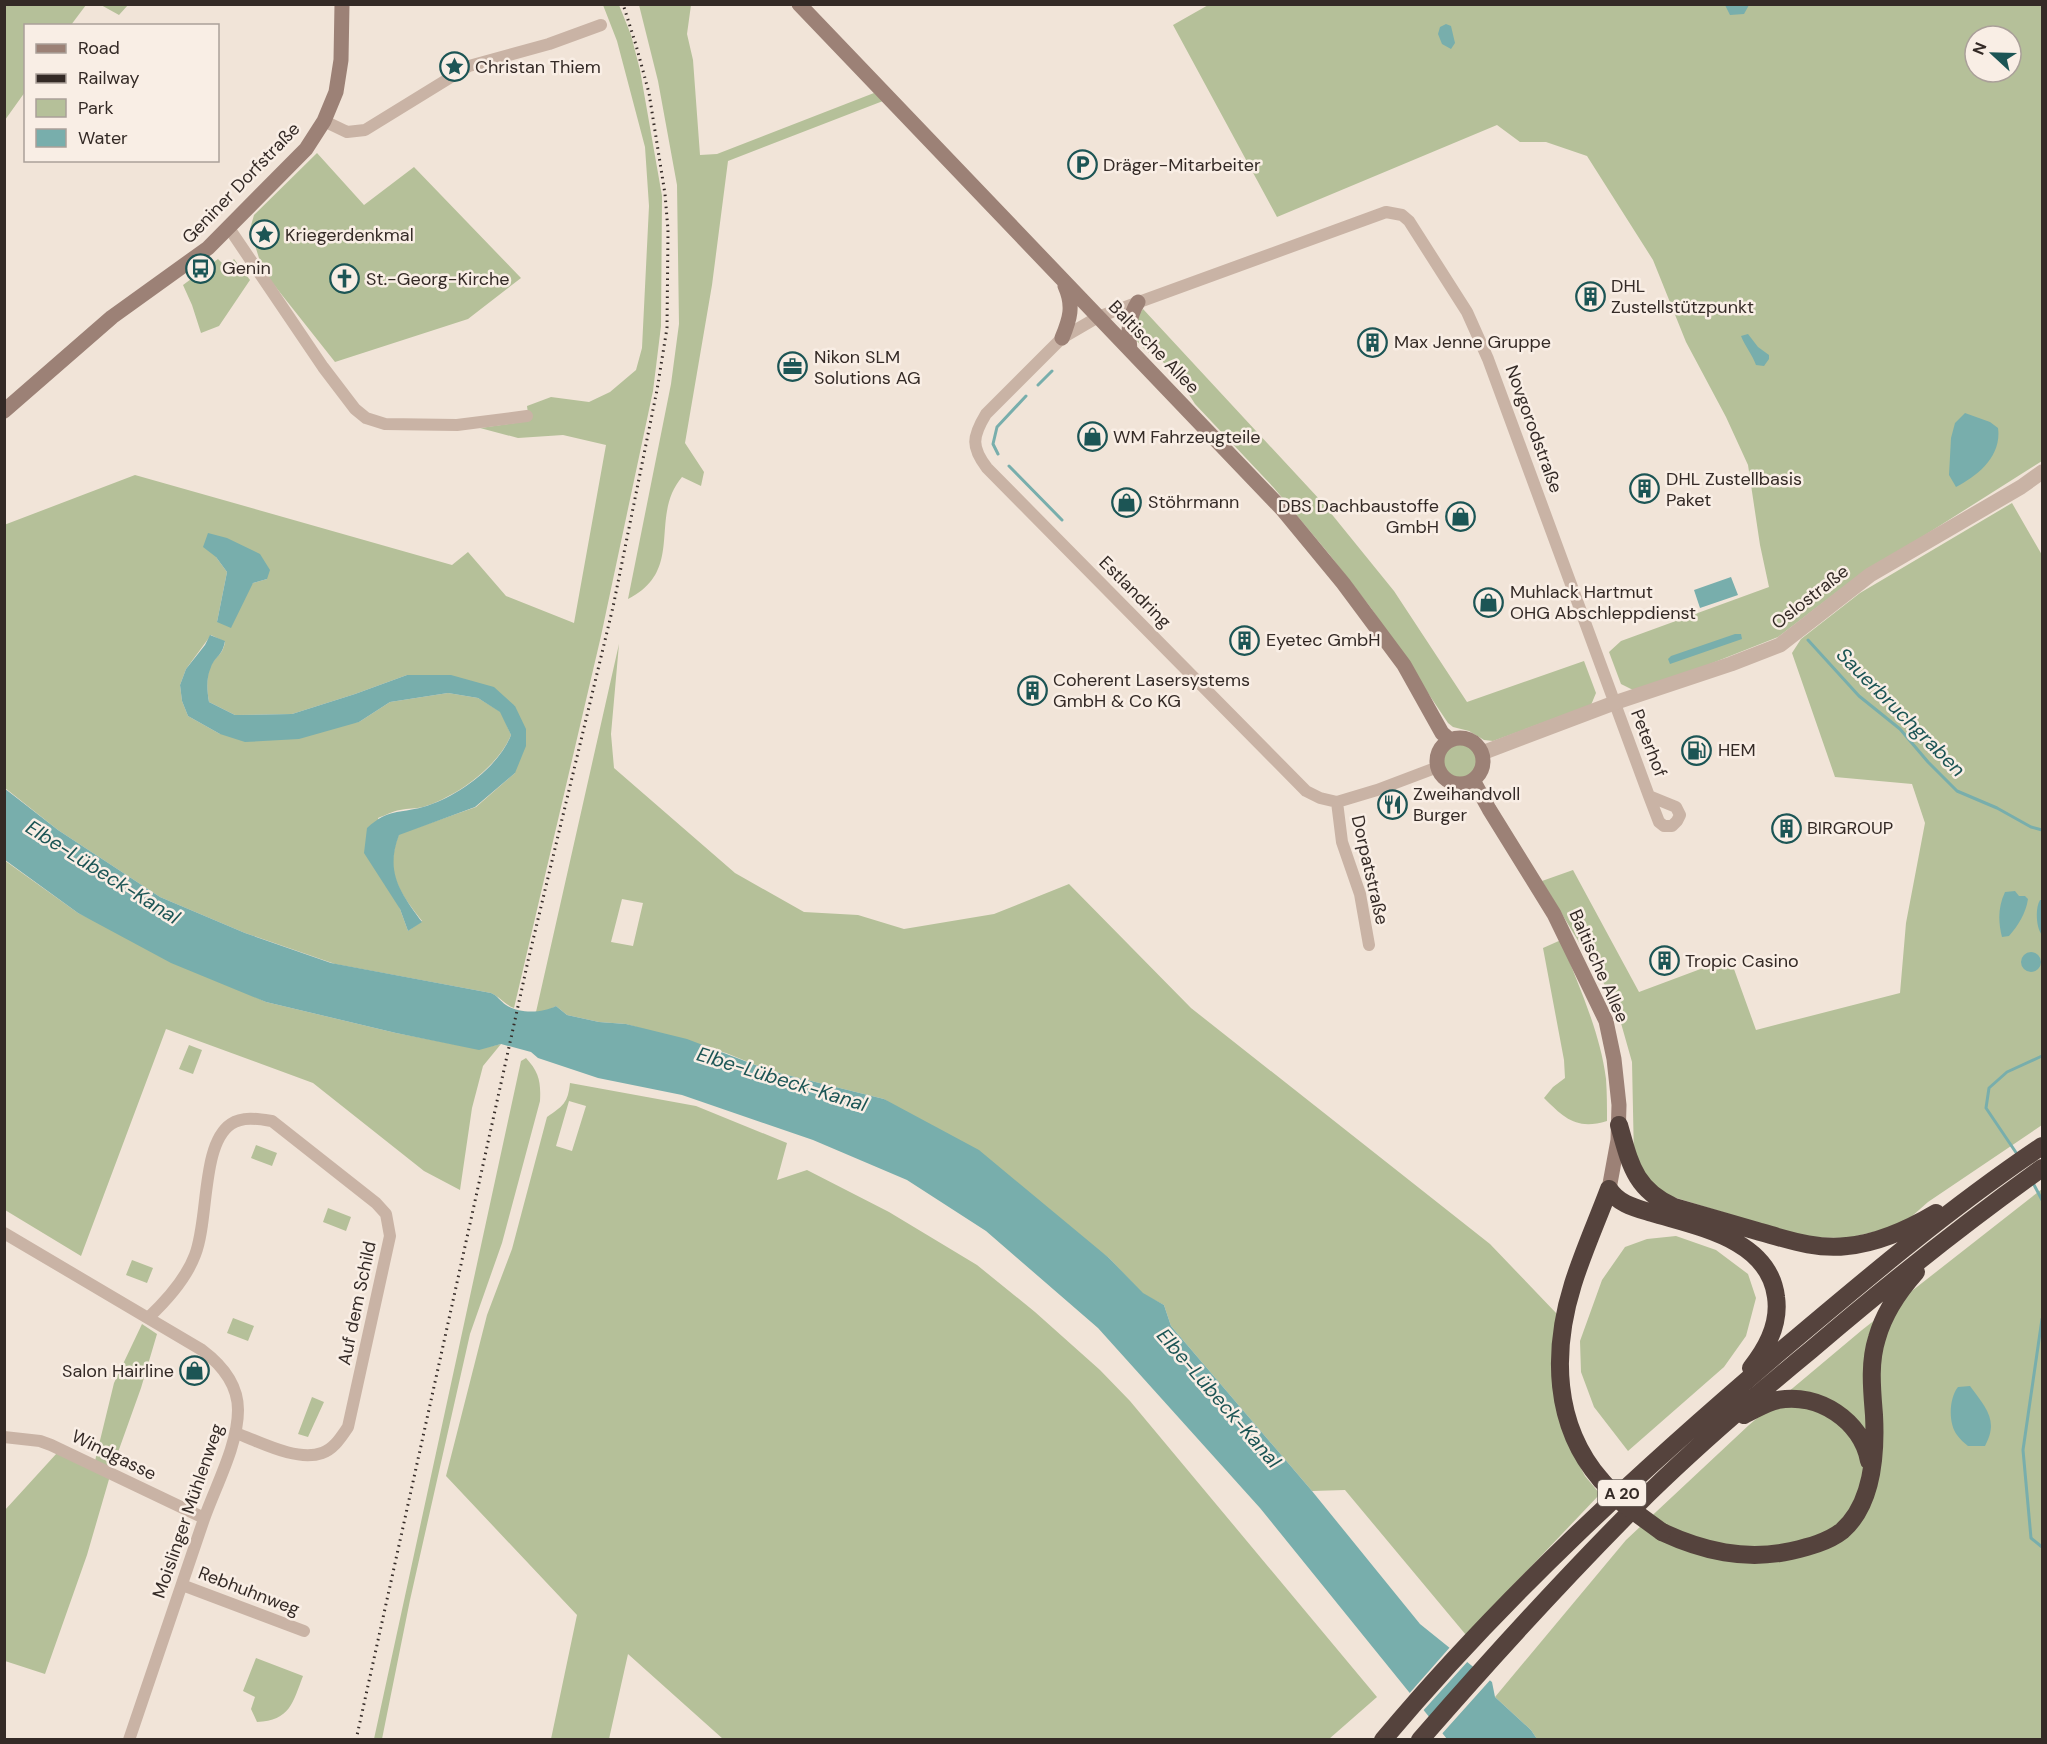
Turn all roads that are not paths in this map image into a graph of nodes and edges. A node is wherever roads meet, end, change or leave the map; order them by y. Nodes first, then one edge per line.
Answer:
1 (342, 4) edge
2 (799, 4) edge
3 (601, 25) dead end
4 (324, 121) junction
5 (230, 228) junction
6 (1060, 278) junction
7 (1138, 302) junction
8 (1098, 317) junction
9 (1062, 338) junction
10 (1130, 350) junction
11 (4, 411) edge
12 (527, 416) dead end
13 (2043, 472) edge
14 (1614, 703) junction
15 (1449, 740) junction
16 (1482, 753) junction
17 (1438, 767) junction
18 (1473, 780) junction
19 (1649, 796) dead end
20 (1337, 802) junction
21 (1369, 945) dead end
22 (1619, 1125) junction
23 (2039, 1149) edge
24 (2043, 1168) edge
25 (2018, 1174) junction
26 (1609, 1189) junction
27 (4, 1233) edge
28 (1938, 1245) junction
29 (148, 1317) junction
30 (1734, 1390) junction
31 (1724, 1424) junction
32 (236, 1433) junction
33 (4, 1437) edge
34 (1870, 1478) junction
35 (204, 1518) junction
36 (182, 1585) junction
37 (304, 1631) dead end
38 (129, 1740) edge
39 (1383, 1740) edge
40 (1420, 1740) edge

1 - 4 main road, Geniner Dorfstraße
2 - 6 main road, Baltische Allee
3 - 4 street
4 - 5 main road, Geniner Dorfstraße
5 - 11 main road, Geniner Dorfstraße
5 - 12 street
6 - 8 main road, Baltische Allee
6 - 9 main road
7 - 8 street, Novgorodstraße
7 - 10 main road
7 - 14 street, Novgorodstraße
8 - 9 street, Estlandring
8 - 10 main road, Baltische Allee
9 - 20 street, Estlandring
10 - 15 main road, Baltische Allee
13 - 14 street, Oslostraße
14 - 16 street, Oslostraße
14 - 19 street, Peterhof
15 - 16 main road
15 - 17 main road
16 - 18 main road
17 - 18 main road
17 - 20 street
18 - 22 main road, Baltische Allee
20 - 21 street, Dorpatstraße
22 - 25 highway
22 - 26 main road, Baltische Allee
23 - 25 highway, A 20
24 - 25 highway, A 20
25 - 28 highway, A 20
25 - 30 highway, A 20
26 - 30 highway
26 - 34 highway, bridge
27 - 29 street, Moislinger Mühlenweg
28 - 31 highway, A 20
28 - 34 highway
29 - 32 street, Moislinger Mühlenweg
29 - 32 street, Auf dem Schild
30 - 39 highway, A 20
31 - 34 highway
31 - 40 highway, A 20
32 - 35 street, Moislinger Mühlenweg
33 - 35 street, Windgasse
35 - 36 street, Moislinger Mühlenweg
36 - 37 street, Rebhuhnweg
36 - 38 street, Moislinger Mühlenweg

